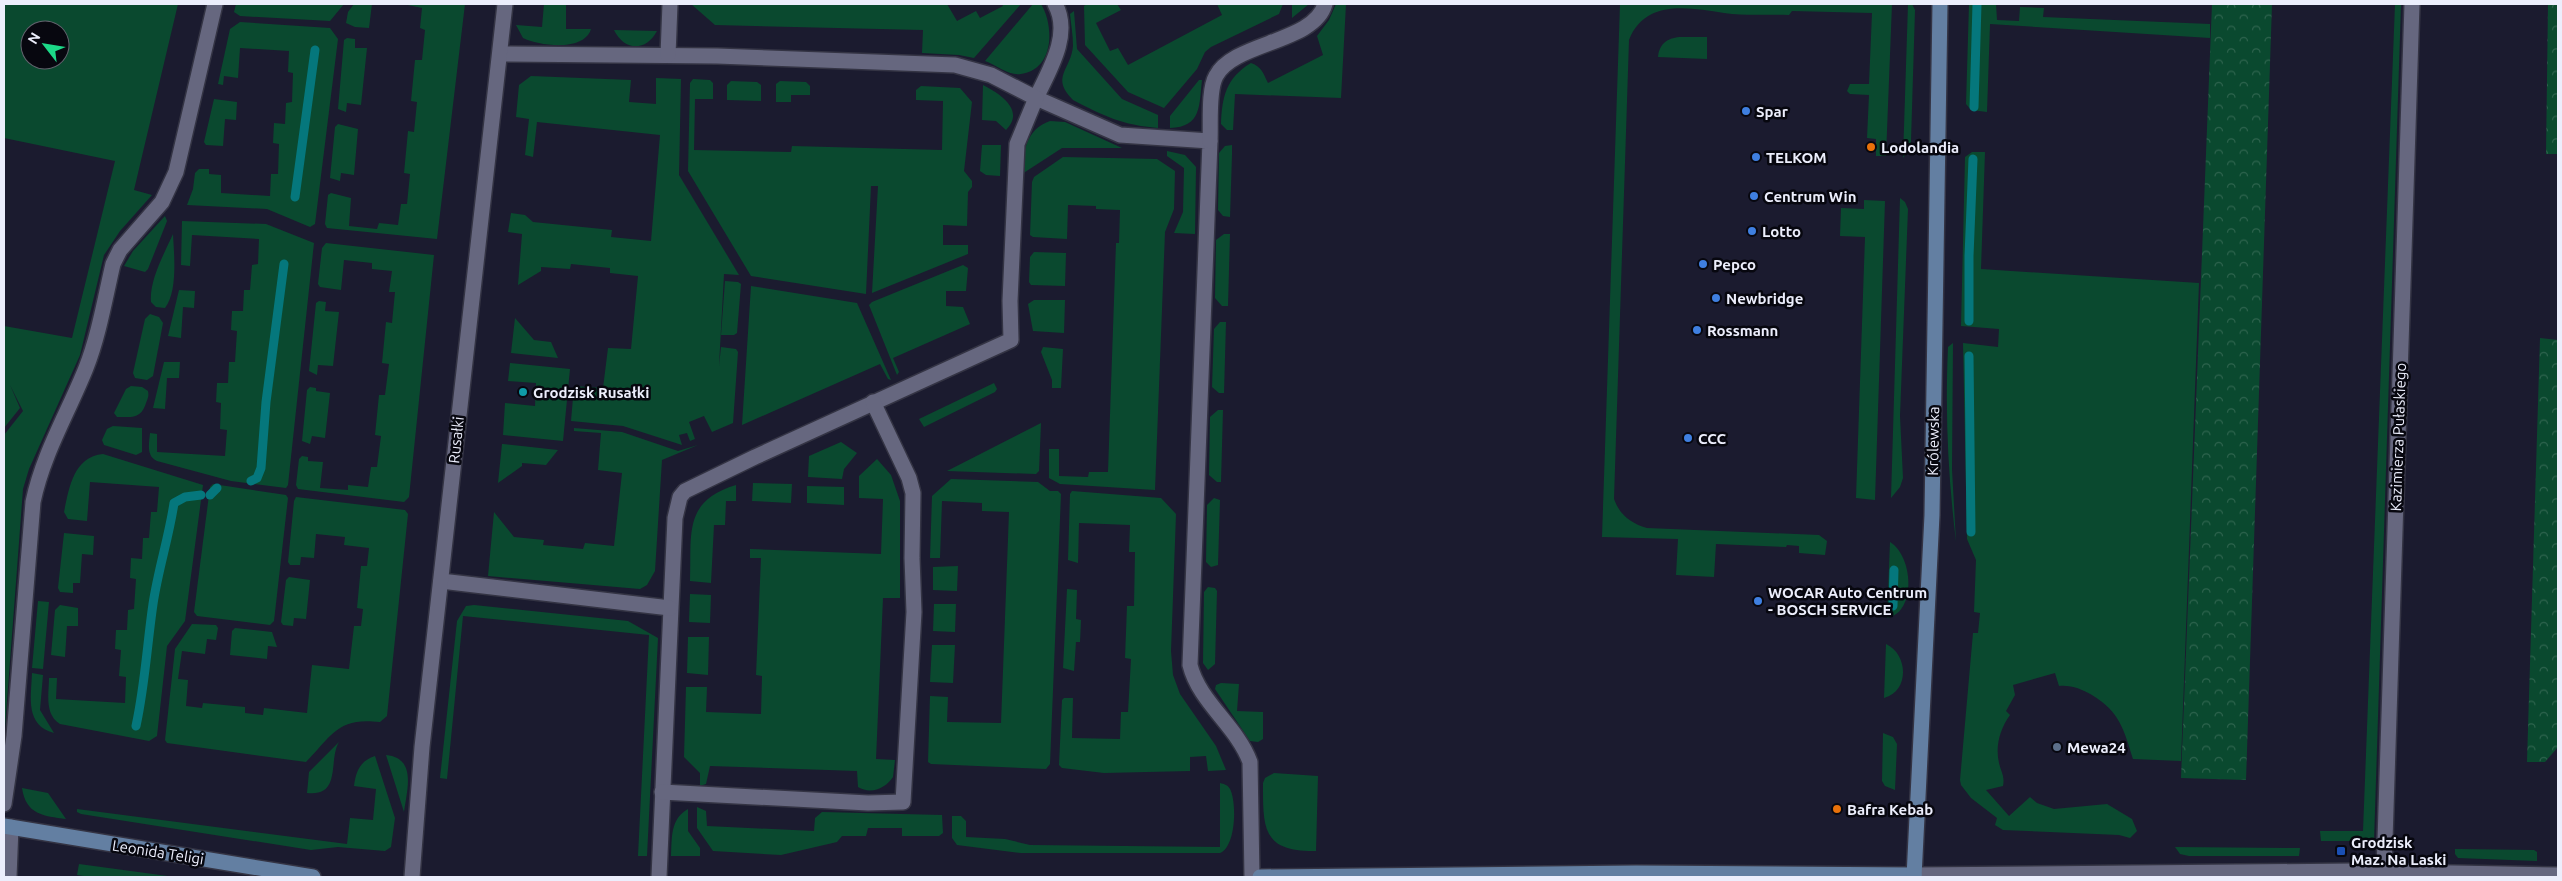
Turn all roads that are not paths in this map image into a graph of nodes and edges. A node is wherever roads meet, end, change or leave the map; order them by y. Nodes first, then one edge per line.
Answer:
1 (215, 4) edge
2 (505, 4) edge
3 (670, 4) edge
4 (1055, 4) edge
5 (1325, 4) edge
6 (1940, 4) edge
7 (2412, 4) edge
8 (500, 54) junction
9 (668, 56) junction
10 (1036, 98) junction
11 (1210, 141) junction
12 (874, 402) junction
13 (441, 580) junction
14 (670, 608) junction
15 (662, 792) junction
16 (4, 804) edge
17 (8, 826) edge
18 (2384, 871) junction
19 (1636, 875) edge
20 (2558, 875) edge
21 (1914, 876) edge
22 (9, 877) edge
23 (313, 877) edge
24 (412, 877) edge
25 (659, 877) edge
26 (1252, 877) edge
27 (1260, 877) edge

1 - 16 street
2 - 8 street, Rusałki
3 - 9 street
4 - 10 street
5 - 11 street
6 - 21 street, Królewska
7 - 18 street, Kazimierza Pułaskiego
8 - 9 street
8 - 13 street, Rusałki
9 - 10 street
10 - 11 street
10 - 12 street
11 - 26 street
12 - 14 street
12 - 15 street
13 - 14 street
13 - 24 street, Rusałki
14 - 15 street
15 - 25 street
17 - 22 street
17 - 23 street, Leonida Teligi
18 - 20 street
18 - 21 street
19 - 21 street
19 - 27 street

